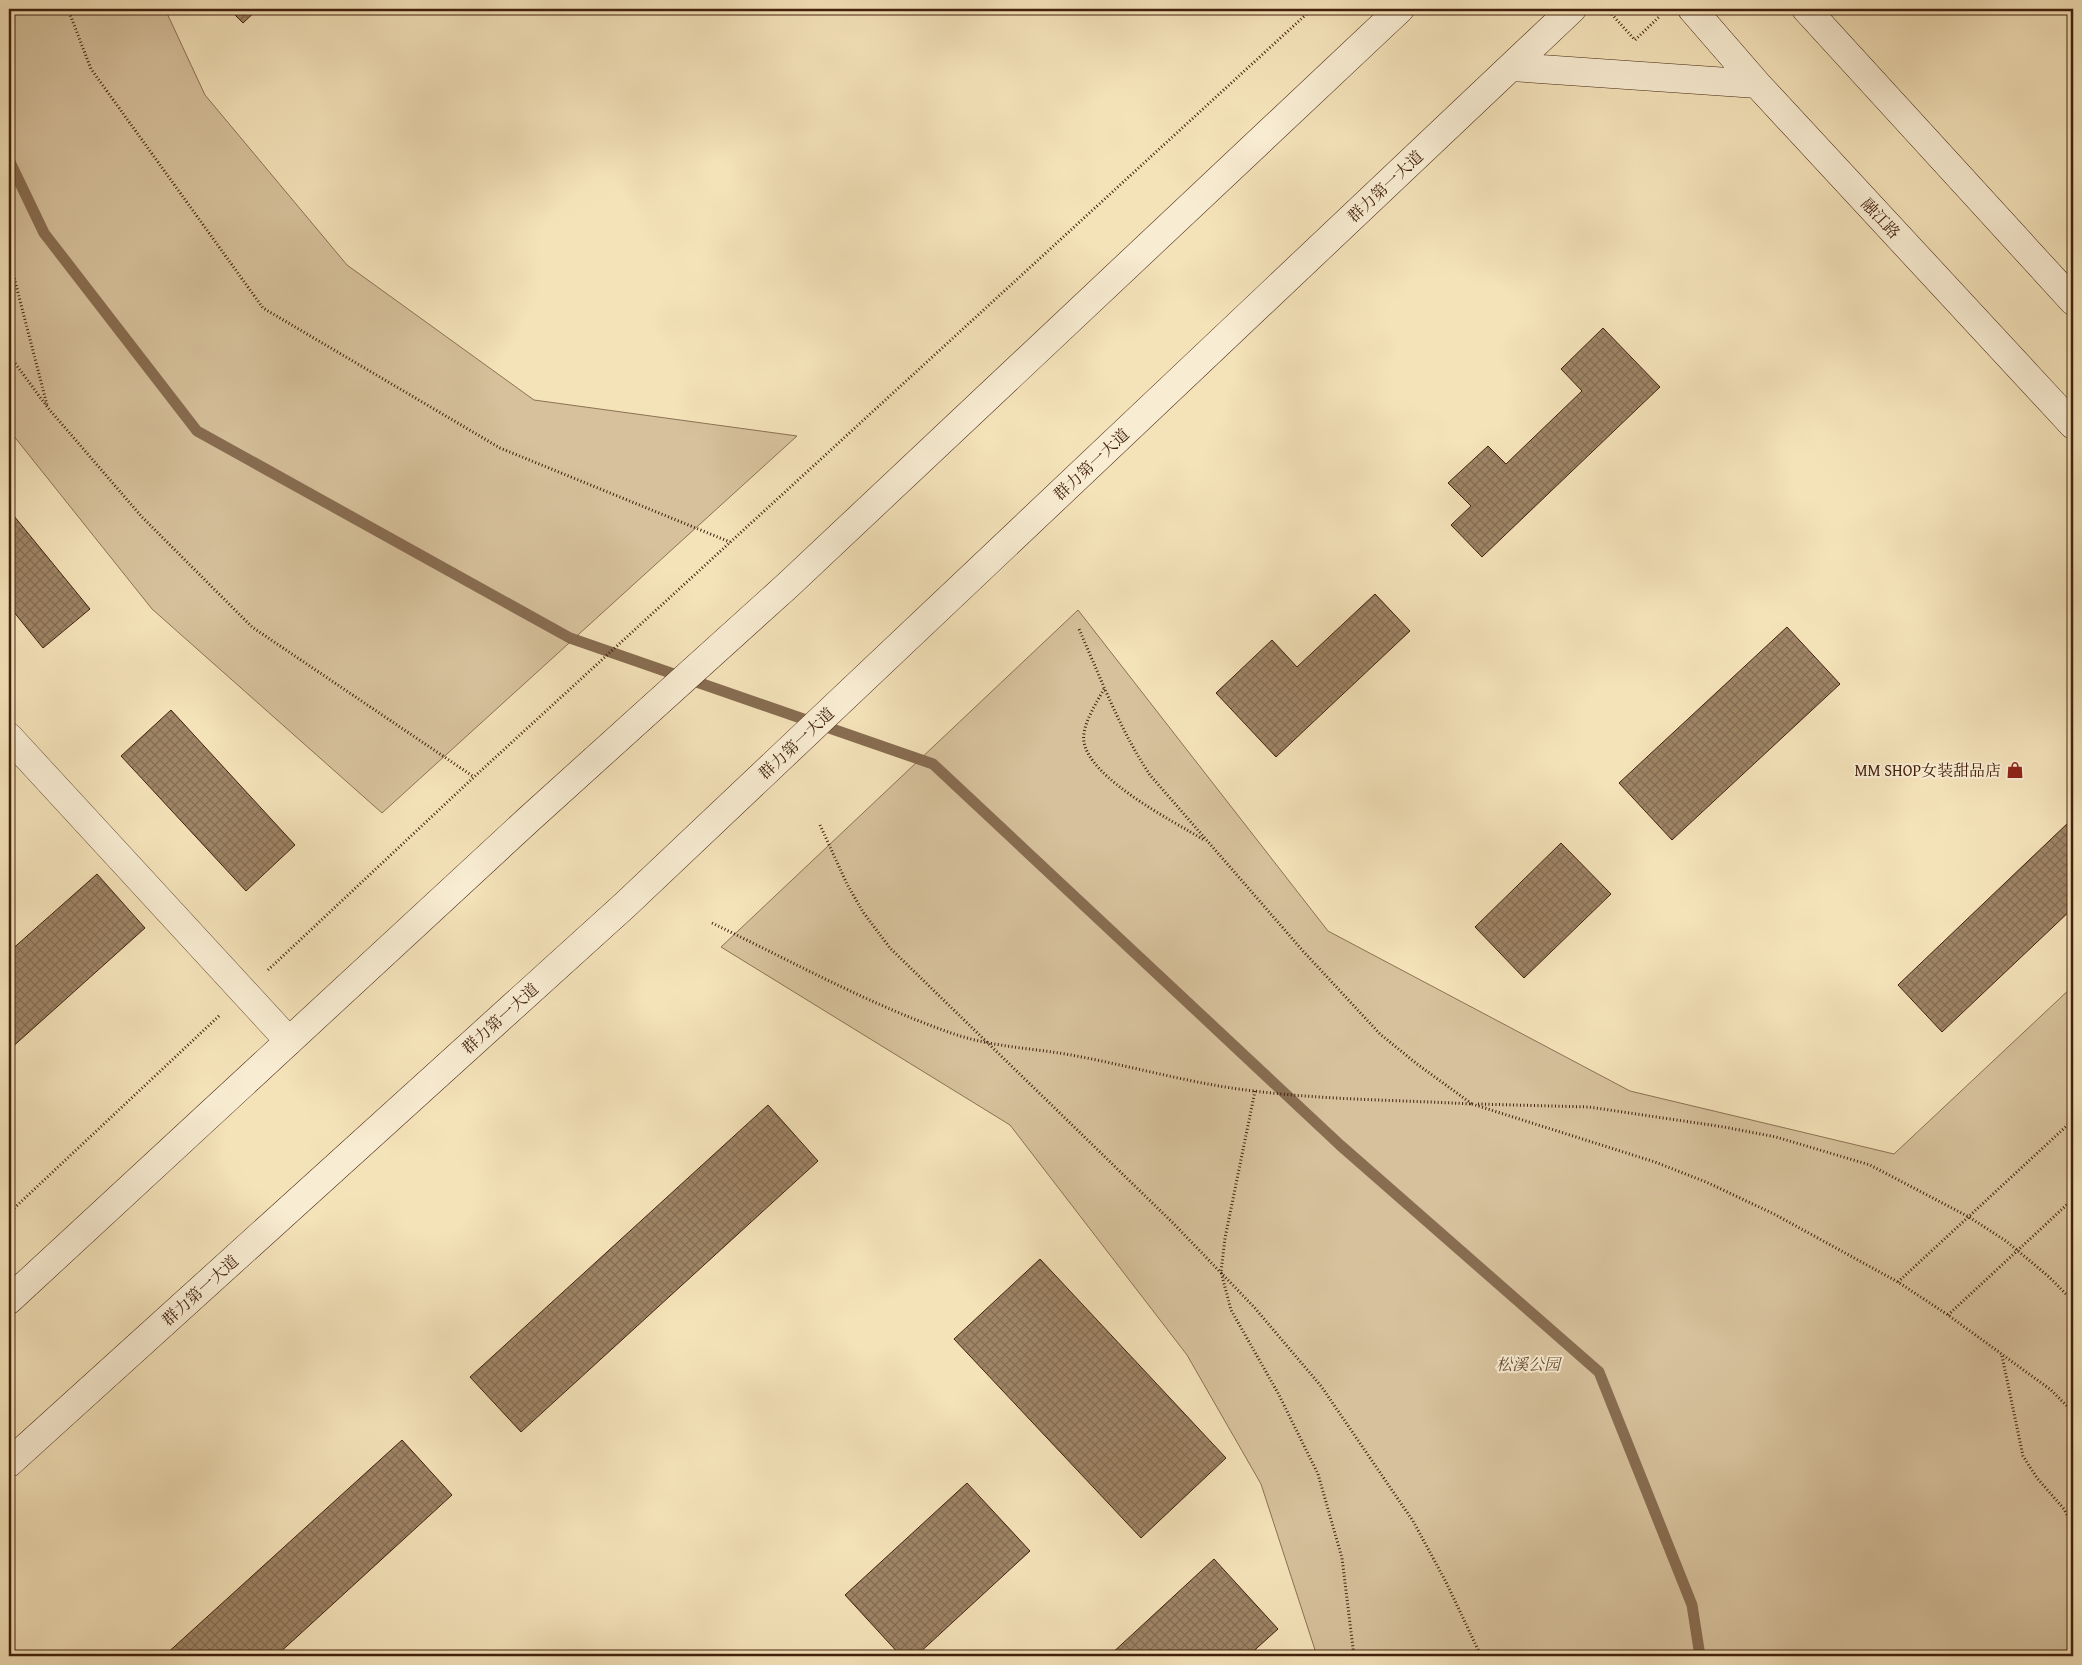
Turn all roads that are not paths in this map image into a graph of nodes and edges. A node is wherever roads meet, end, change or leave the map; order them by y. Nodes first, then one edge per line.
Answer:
1 (1400, 9) edge
2 (1572, 9) edge
3 (1692, 9) edge
4 (1810, 11) edge
5 (1511, 67) junction
6 (1757, 84) junction
7 (2073, 301) edge
8 (2073, 425) edge
9 (9, 737) edge
10 (289, 1041) junction
11 (9, 1300) edge
12 (9, 1463) edge

1 - 10 main road
2 - 5 main road, 群力第一大道
3 - 6 main road, 融江路
4 - 7 main road
5 - 6 main road
5 - 12 main road, 群力第一大道
6 - 8 main road, 融江路
9 - 10 main road
10 - 11 main road

